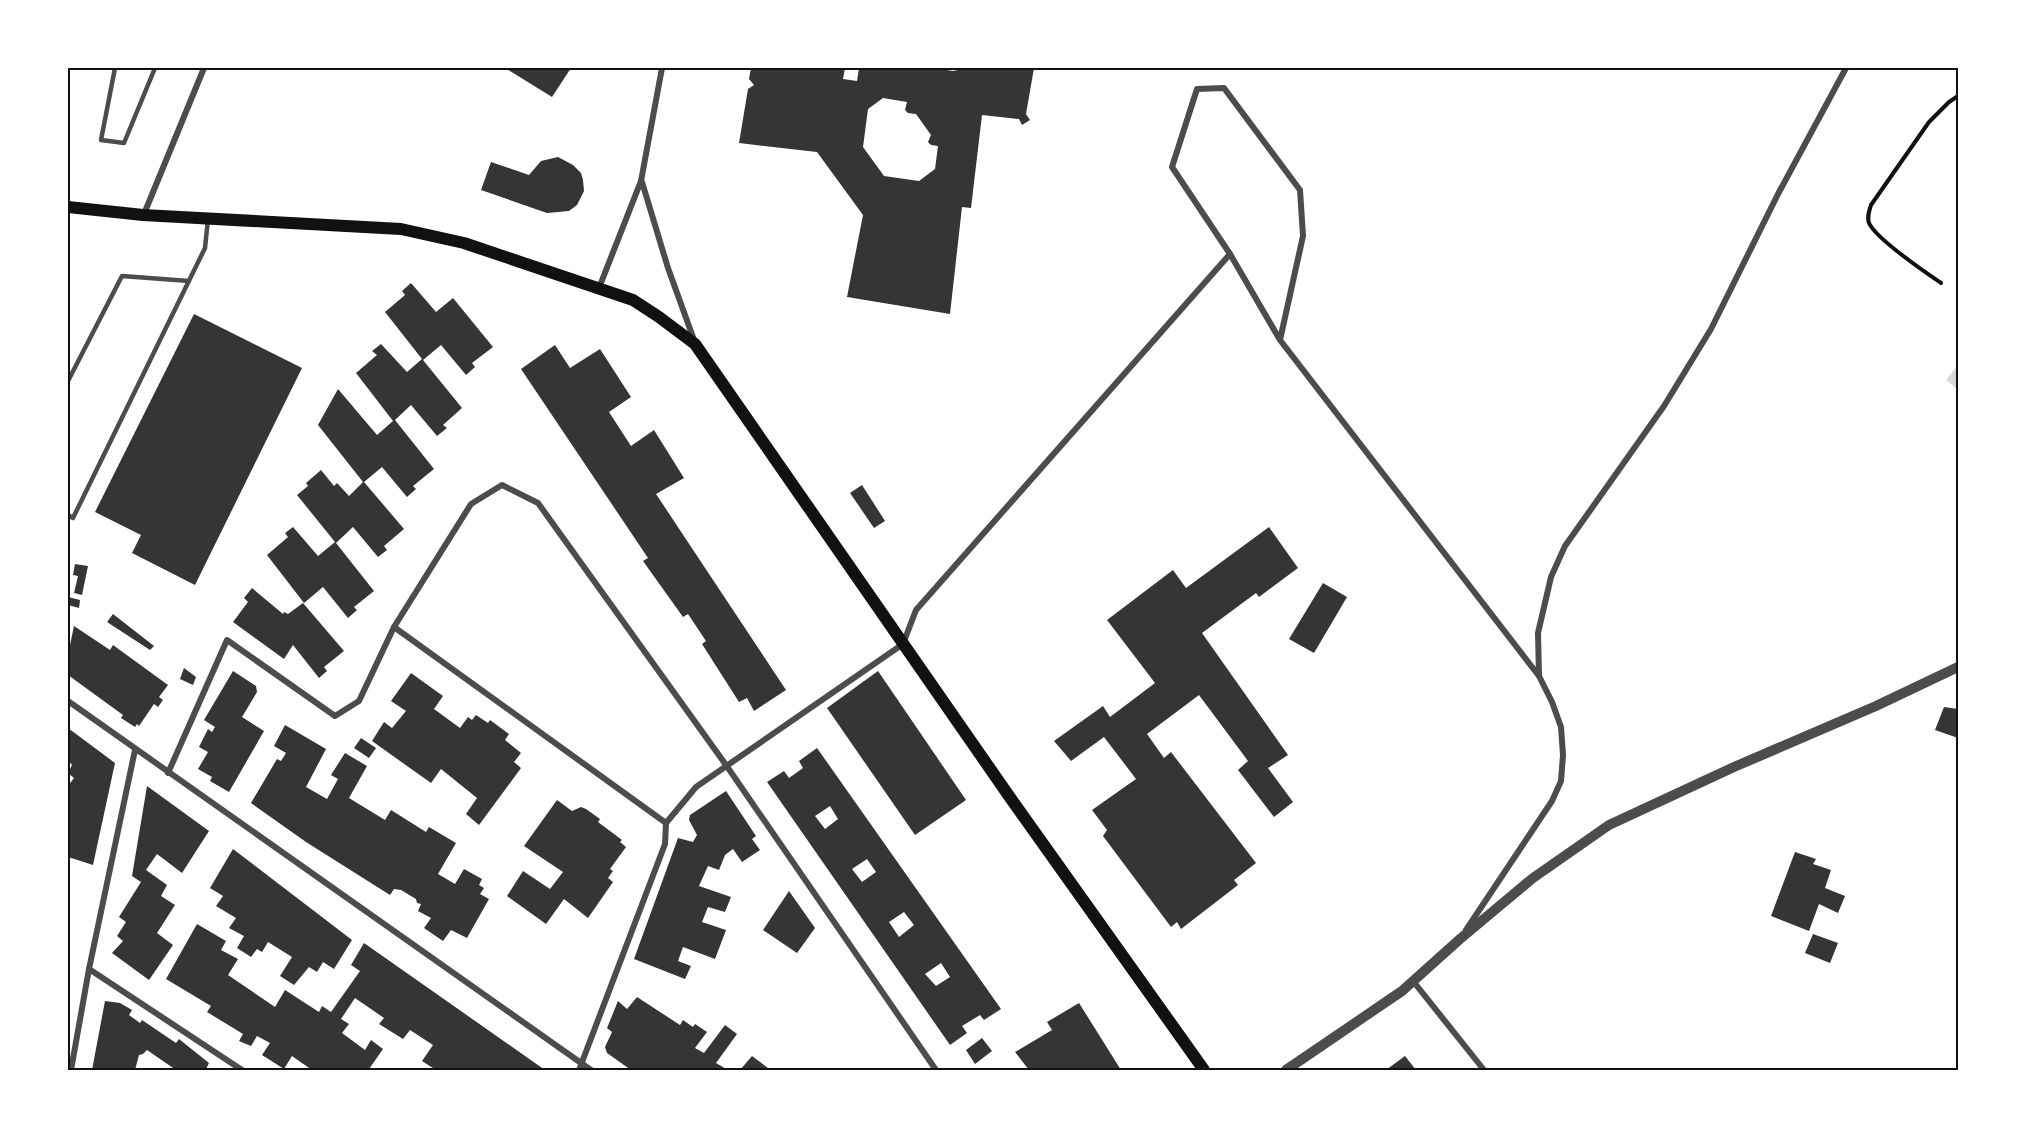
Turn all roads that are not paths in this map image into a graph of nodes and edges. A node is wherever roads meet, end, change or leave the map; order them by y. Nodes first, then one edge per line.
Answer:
1 (115, 68) edge
2 (155, 68) edge
3 (204, 68) edge
4 (662, 68) edge
5 (1846, 68) edge
6 (641, 181) junction
7 (68, 207) edge
8 (143, 215) junction
9 (208, 219) junction
10 (1230, 254) junction
11 (189, 281) junction
12 (599, 289) junction
13 (1280, 339) junction
14 (695, 344) junction
15 (68, 381) edge
16 (68, 515) edge
17 (394, 627) junction
18 (903, 644) junction
19 (1959, 667) edge
20 (1539, 676) junction
21 (68, 701) edge
22 (135, 750) junction
23 (726, 765) junction
24 (168, 773) junction
25 (666, 823) junction
26 (1460, 939) junction
27 (89, 969) junction
28 (1413, 981) junction
29 (581, 1068) edge
30 (71, 1071) edge
31 (242, 1071) edge
32 (591, 1071) edge
33 (936, 1071) edge
34 (1204, 1071) edge
35 (1286, 1071) edge
36 (1484, 1071) edge

1 - 2 lane
3 - 8 street
4 - 6 street
5 - 20 street
6 - 12 street
6 - 14 street
7 - 8 main road
8 - 9 main road
9 - 11 lane
9 - 12 main road
10 - 13 street
10 - 13 street
10 - 18 street
11 - 15 lane
11 - 16 lane
12 - 14 main road
13 - 20 street
14 - 18 main road
17 - 23 street
17 - 24 street
17 - 25 street
18 - 23 street
18 - 34 main road
19 - 26 street
20 - 26 street
21 - 22 street
22 - 24 street
22 - 27 street
23 - 25 street
23 - 33 street
24 - 29 street
25 - 29 street
26 - 28 street
27 - 30 street
27 - 31 street
28 - 35 street
28 - 36 street
29 - 32 street

